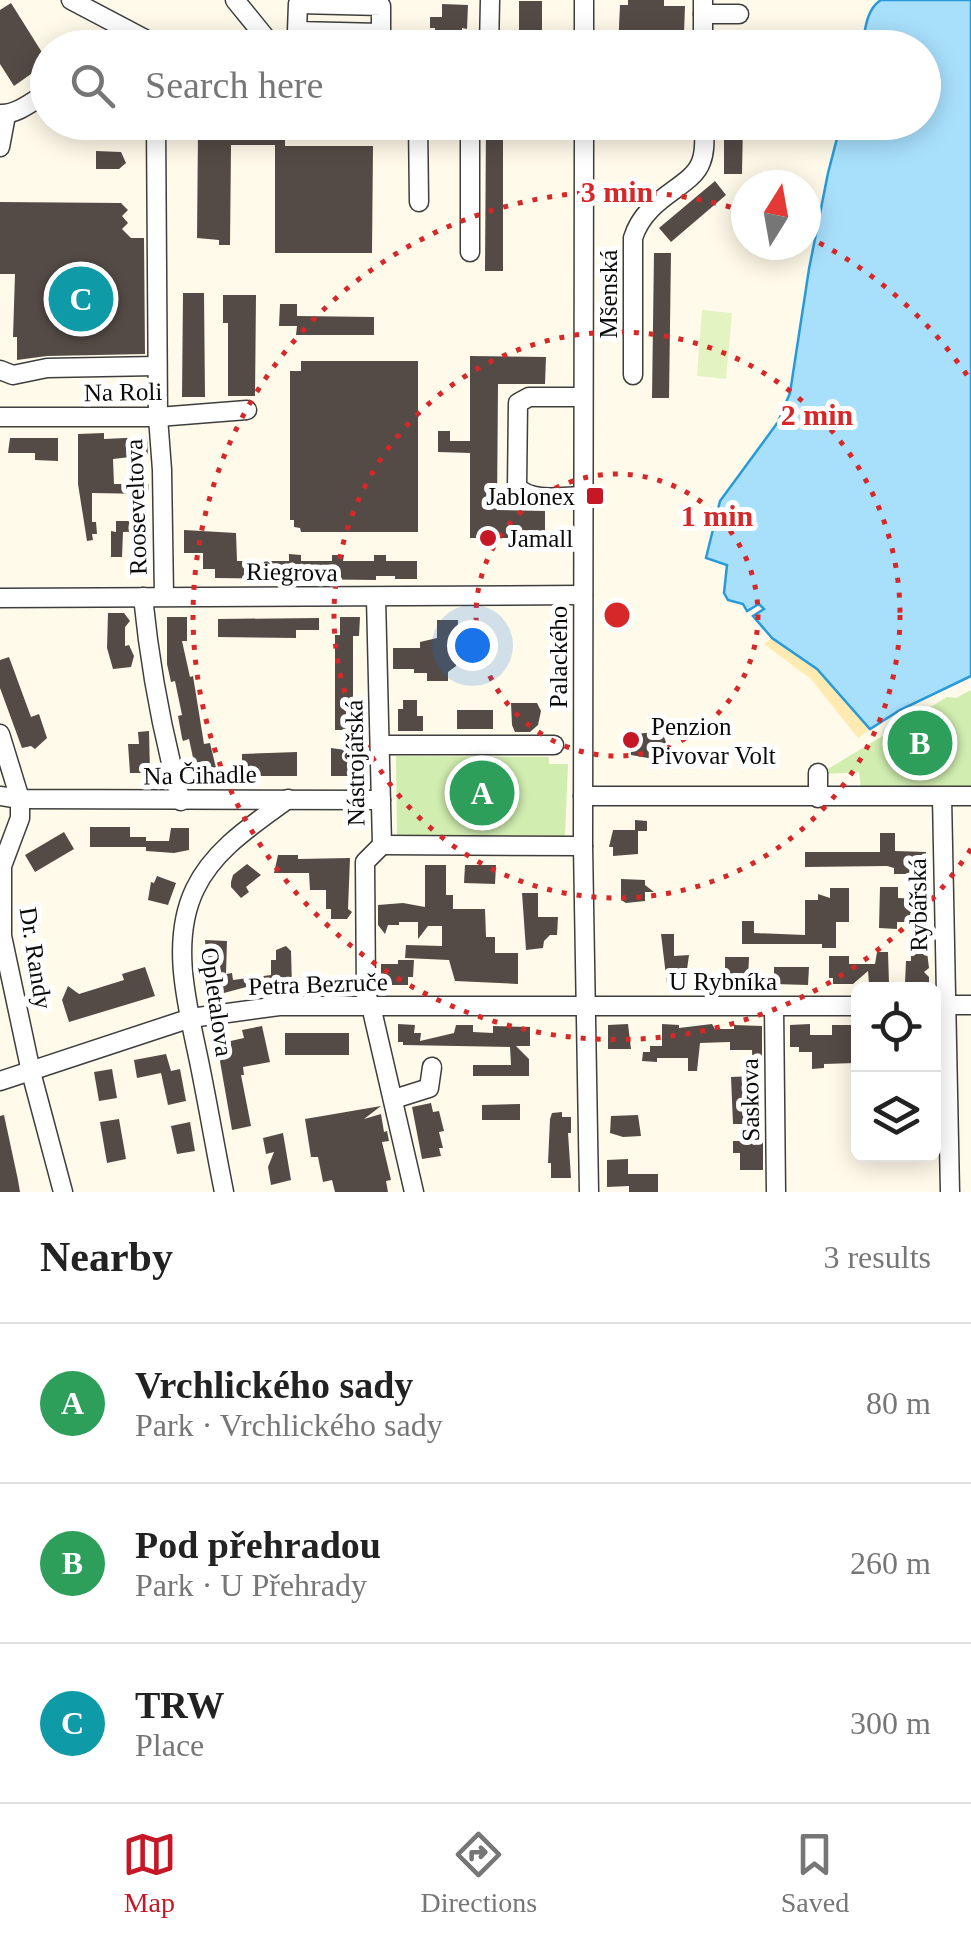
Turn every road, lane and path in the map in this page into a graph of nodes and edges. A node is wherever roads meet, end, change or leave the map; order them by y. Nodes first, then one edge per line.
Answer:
1 (71, 0) edge
2 (235, 0) edge
3 (490, 0) edge
4 (584, 0) edge
5 (298, 2) edge
6 (703, 7) edge
7 (738, 14) dead end
8 (128, 30) edge
9 (259, 30) edge
10 (298, 30) edge
11 (381, 30) edge
12 (489, 30) edge
13 (584, 30) edge
14 (30, 101) edge
15 (3, 114) edge
16 (156, 140) edge
17 (418, 140) edge
18 (470, 140) edge
19 (584, 140) edge
20 (704, 140) edge
21 (0, 147) edge
22 (419, 202) dead end
23 (470, 252) dead end
24 (157, 366) junction
25 (0, 370) edge
26 (632, 375) dead end
27 (583, 397) junction
28 (247, 410) dead end
29 (0, 417) edge
30 (158, 417) junction
31 (584, 496) junction
32 (164, 596) junction
33 (584, 596) junction
34 (143, 597) junction
35 (0, 598) edge
36 (376, 598) junction
37 (0, 734) edge
38 (554, 744) dead end
39 (380, 746) junction
40 (818, 773) dead end
41 (0, 796) edge
42 (583, 796) junction
43 (971, 796) edge
44 (942, 797) junction
45 (818, 798) junction
46 (20, 799) junction
47 (288, 799) junction
48 (381, 800) junction
49 (180, 801) junction
50 (382, 846) junction
51 (584, 846) junction
52 (939, 982) edge
53 (941, 1005) edge
54 (971, 1005) edge
55 (372, 1006) junction
56 (588, 1006) junction
57 (774, 1006) junction
58 (851, 1006) edge
59 (191, 1018) junction
60 (941, 1039) edge
61 (432, 1068) dead end
62 (31, 1072) junction
63 (0, 1081) edge
64 (394, 1098) junction
65 (63, 1192) edge
66 (224, 1192) edge
67 (414, 1192) edge
68 (589, 1192) edge
69 (776, 1192) edge
70 (950, 1192) edge

1 - 8 street
2 - 9 street
3 - 12 street
4 - 13 street
5 - 10 street
5 - 11 street
6 - 7 street
14 - 15 street
15 - 21 street
16 - 24 street, Rooseveltova
17 - 22 street
18 - 23 street
19 - 27 street, Palackého
20 - 26 street, Mšenská
24 - 25 street
24 - 30 street, Rooseveltova
27 - 31 street, Palackého
27 - 31 street
28 - 30 street, Na Roli
29 - 30 street, Na Roli
30 - 32 street, Rooseveltova
31 - 33 street, Palackého
32 - 34 street, Riegrova
32 - 36 street, Riegrova
33 - 36 street, Riegrova
33 - 42 street, Palackého
34 - 35 street, Riegrova
34 - 49 street, Rooseveltova
36 - 39 street, Nástrojářská
37 - 46 street, Dr. Randy
38 - 39 street
39 - 48 street, Nástrojářská
40 - 45 street
41 - 46 street, Na Čihadle
42 - 45 street
42 - 51 street, Palackého
43 - 44 street
44 - 45 street
44 - 52 street, Rybářská
46 - 49 street, Na Čihadle
46 - 62 street, Dr. Randy
47 - 48 street, Na Čihadle
47 - 49 street, Na Čihadle
47 - 59 street, Opletalova
48 - 50 street, Nástrojářská
50 - 51 street, Nástrojářská
50 - 55 street
51 - 56 street, Palackého
53 - 54 street
55 - 56 street, Petra Bezruče
55 - 59 street, Petra Bezruče
55 - 64 street
56 - 57 street, U Rybníka
56 - 68 street, Palackého
57 - 58 street, U Rybníka
57 - 69 street, Saskova
59 - 62 street, Petra Bezruče
59 - 66 street, Opletalova
60 - 70 street, Rybářská
61 - 64 street
62 - 63 street, Petra Bezruče
62 - 65 street, Dr. Randy
64 - 67 street

